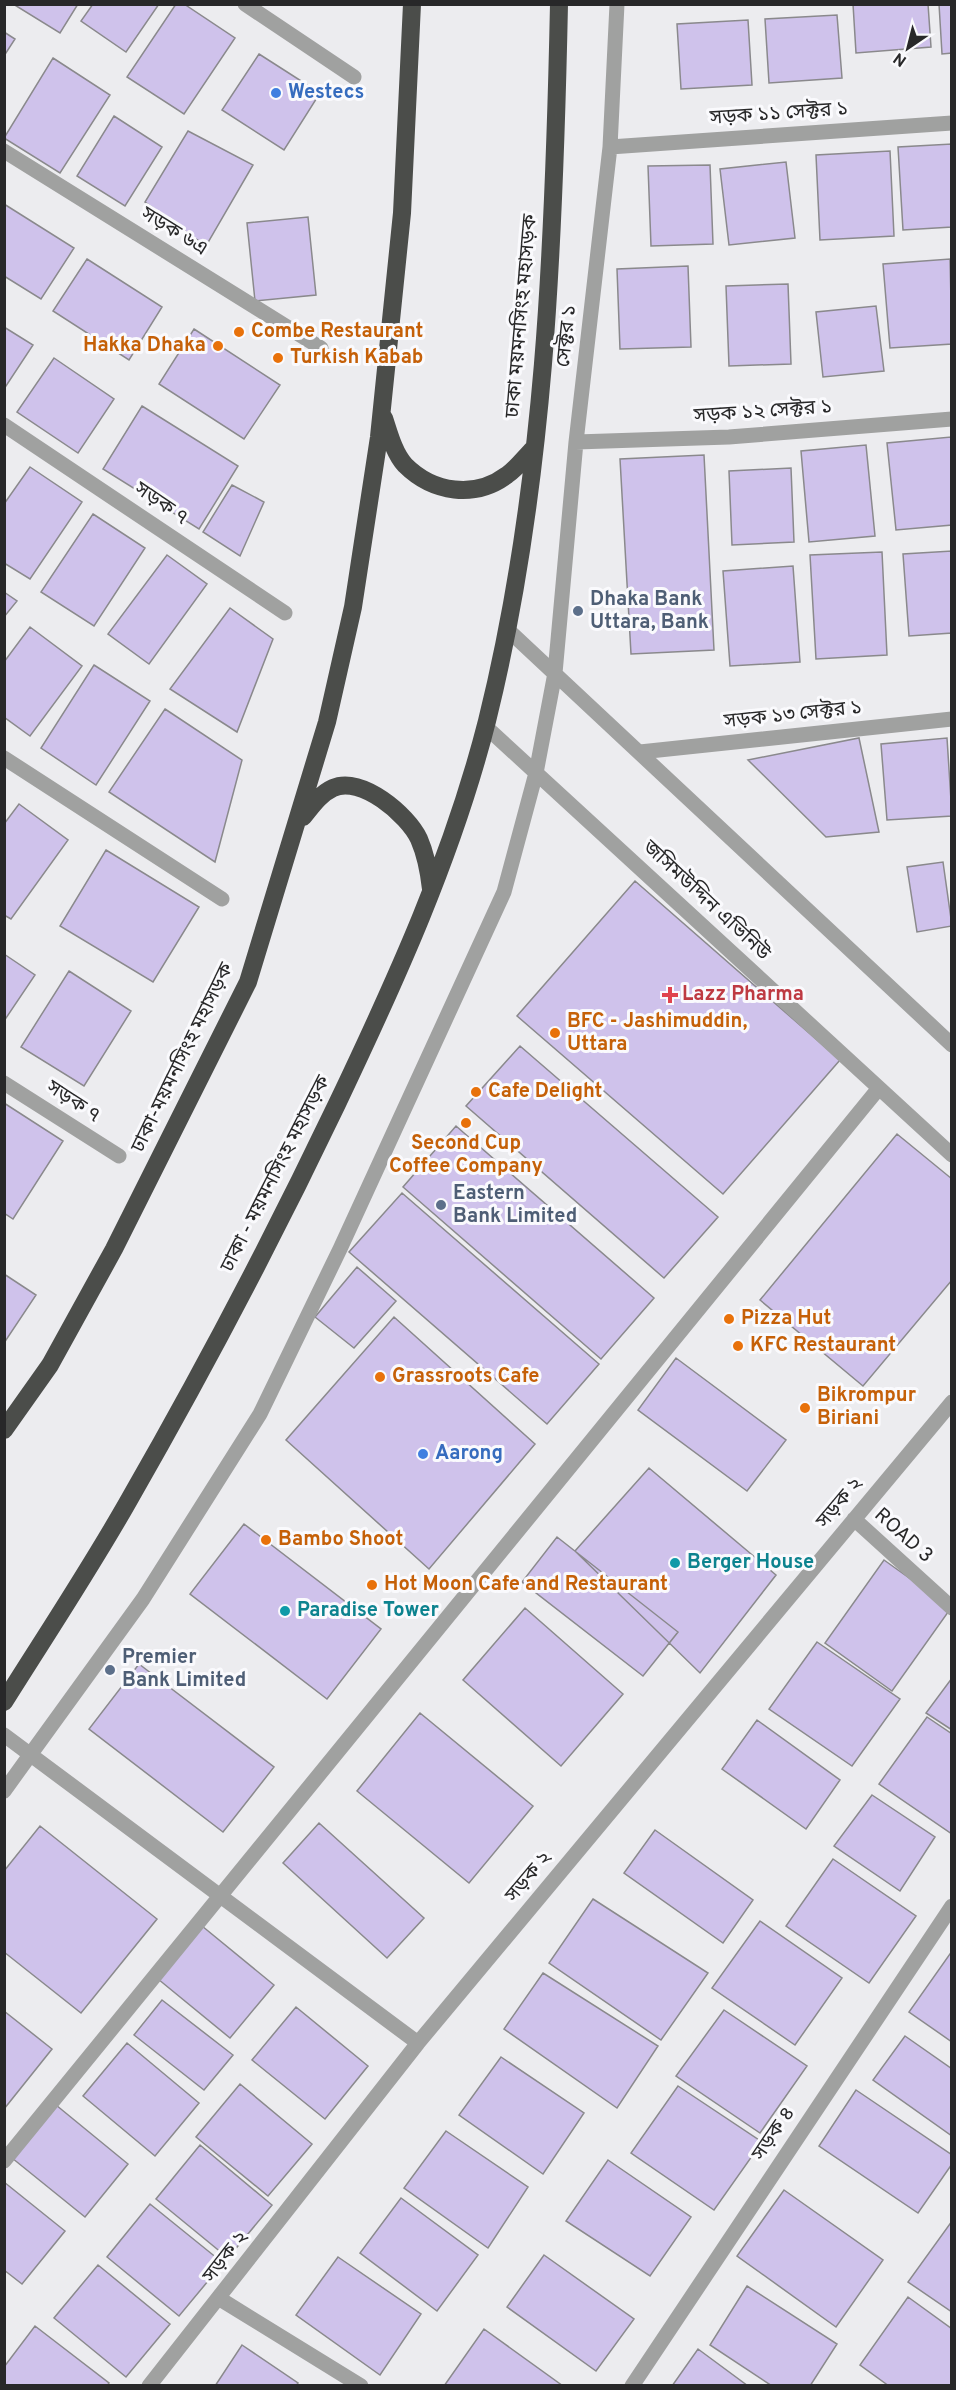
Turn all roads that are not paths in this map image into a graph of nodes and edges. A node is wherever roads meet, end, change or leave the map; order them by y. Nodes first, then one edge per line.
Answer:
1 (245, 4) edge
2 (412, 4) edge
3 (559, 4) edge
4 (617, 4) edge
5 (354, 77) dead end
6 (951, 123) edge
7 (610, 147) junction
8 (4, 151) edge
9 (321, 348) dead end
10 (382, 411) junction
11 (951, 419) edge
12 (7, 433) edge
13 (576, 442) junction
14 (533, 448) junction
15 (285, 613) dead end
16 (508, 630) junction
17 (555, 673) junction
18 (951, 719) edge
19 (485, 726) junction
20 (640, 752) junction
21 (4, 758) edge
22 (536, 773) junction
23 (297, 826) junction
24 (431, 890) junction
25 (222, 899) dead end
26 (951, 1027) edge
27 (934, 1029) junction
28 (951, 1045) edge
29 (4, 1083) edge
30 (879, 1088) junction
31 (951, 1155) edge
32 (119, 1156) dead end
33 (951, 1402) edge
34 (4, 1430) edge
35 (854, 1519) junction
36 (951, 1608) edge
37 (4, 1702) edge
38 (4, 1735) edge
39 (32, 1756) junction
40 (4, 1791) edge
41 (221, 1896) junction
42 (951, 1906) edge
43 (418, 2043) junction
44 (4, 2161) edge
45 (220, 2299) junction
46 (149, 2385) edge
47 (361, 2385) edge
48 (632, 2385) edge

1 - 5 street
2 - 10 highway
3 - 14 highway, ঢাকা ময়মনসিংহ মহাসড়ক
4 - 7 street, সেক্টর ১
6 - 7 street, সড়ক ১১ সেক্টর ১
7 - 13 street, সেক্টর ১
8 - 9 street, সড়ক ৬এ
10 - 14 highway
10 - 23 highway, ঢাকা-ময়মনসিংহ মহাসড়ক
11 - 13 street, সড়ক ১২ সেক্টর ১
12 - 15 street, সড়ক ৭
13 - 17 street, সেক্টর ১
14 - 16 highway, ঢাকা ময়মনসিংহ মহাসড়ক
16 - 17 street
16 - 19 highway, ঢাকা - ময়মনসিংহ মহাসড়ক
17 - 20 street
17 - 22 street, সেক্টর ১
18 - 20 street, সড়ক ১৩ সেক্টর ১
19 - 22 street, জসিমউদ্দিন এভিনিউ
19 - 24 highway, ঢাকা - ময়মনসিংহ মহাসড়ক
20 - 27 street
21 - 25 street
22 - 30 street, জসিমউদ্দিন এভিনিউ
22 - 39 street, সেক্টর ১
23 - 24 highway
23 - 34 highway, ঢাকা-ময়মনসিংহ মহাসড়ক
24 - 37 highway, ঢাকা - ময়মনসিংহ মহাসড়ক
26 - 27 street
27 - 28 street
29 - 32 street, সড়ক ৭
30 - 31 street, জসিমউদ্দিন এভিনিউ
30 - 41 street
33 - 35 street, সড়ক ২
35 - 36 street, ROAD 3
35 - 43 street, সড়ক ২
38 - 39 street
39 - 40 street, সেক্টর ১
39 - 41 street
41 - 43 street
41 - 44 street
42 - 48 street, সড়ক ৪
43 - 45 street, সড়ক ২
45 - 46 street, সড়ক ২
45 - 47 street

